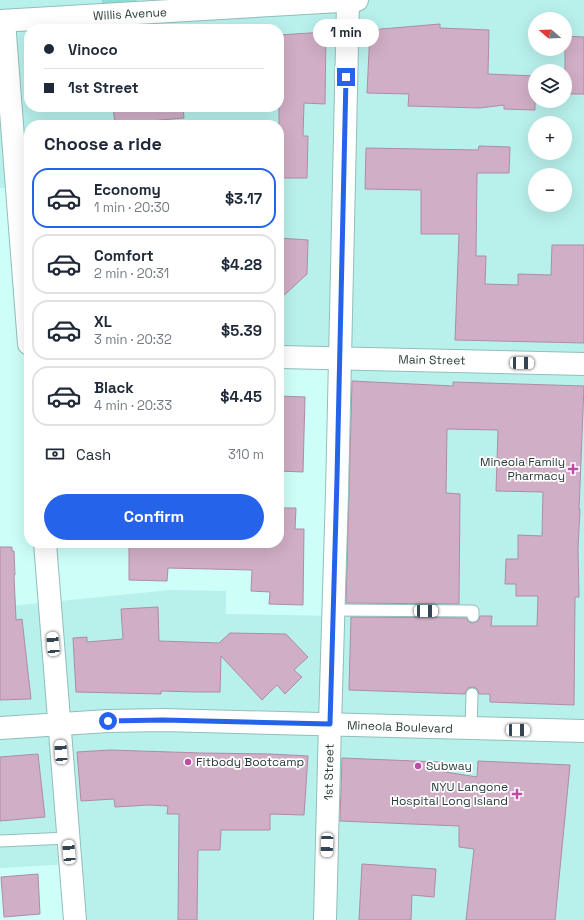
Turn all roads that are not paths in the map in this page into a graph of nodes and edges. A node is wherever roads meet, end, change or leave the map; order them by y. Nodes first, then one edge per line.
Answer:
1 (352, 0) edge
2 (2, 21) edge
3 (24, 284) edge
4 (284, 357) edge
5 (340, 358) junction
6 (584, 364) edge
7 (45, 548) edge
8 (333, 610) junction
9 (473, 616) dead end
10 (472, 694) dead end
11 (59, 724) junction
12 (330, 724) junction
13 (0, 728) edge
14 (471, 729) junction
15 (584, 731) edge
16 (68, 838) junction
17 (0, 842) edge
18 (75, 920) edge
19 (325, 920) edge

1 - 2 street, Willis Avenue
1 - 5 street, 1st Street
2 - 3 street
4 - 5 street, Main Street
5 - 6 street, Main Street
5 - 8 street, 1st Street
7 - 11 street
8 - 9 lane
8 - 12 street, 1st Street
10 - 14 lane
11 - 12 street, Mineola Boulevard
11 - 13 street, Mineola Boulevard
11 - 16 street
12 - 14 street, Mineola Boulevard
12 - 19 street, 1st Street
14 - 15 street, Mineola Boulevard
16 - 17 lane
16 - 18 street

